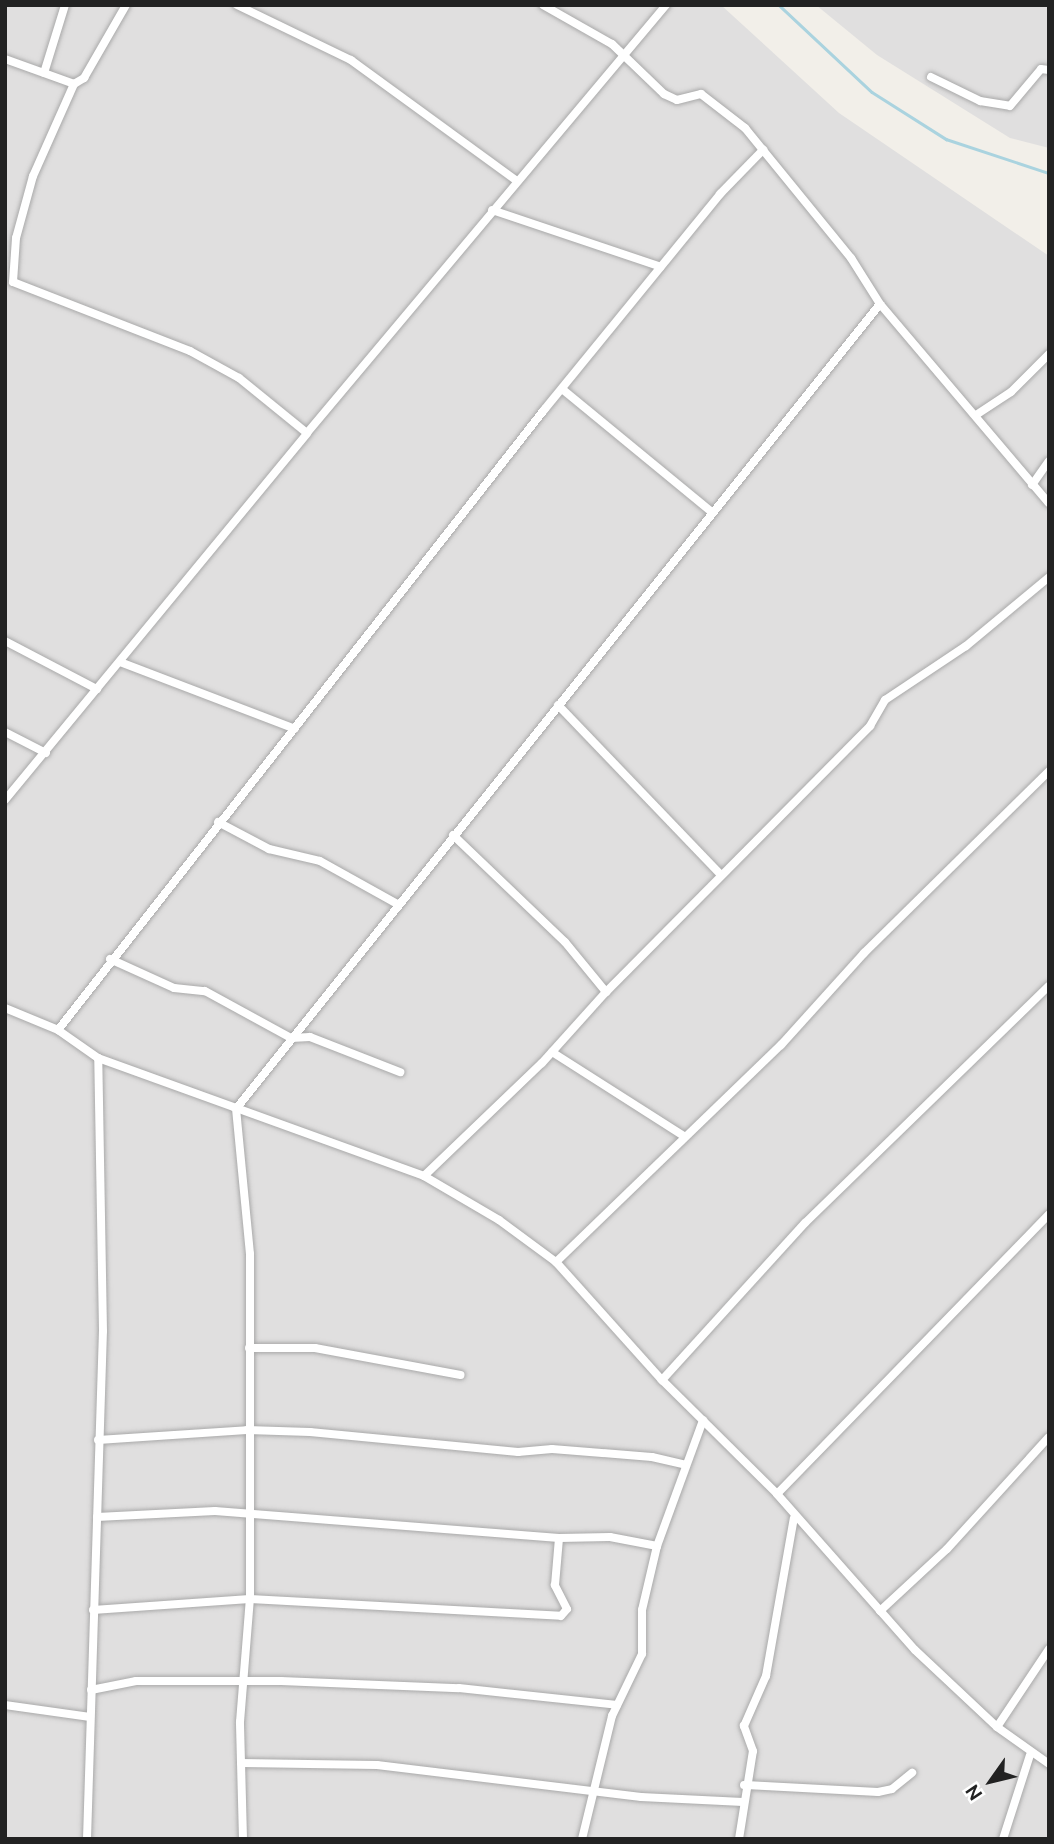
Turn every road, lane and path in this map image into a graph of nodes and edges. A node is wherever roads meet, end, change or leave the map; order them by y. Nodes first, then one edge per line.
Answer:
1 (65, 5) edge
2 (126, 5) edge
3 (237, 5) edge
4 (543, 5) edge
5 (666, 5) edge
6 (623, 58) junction
7 (5, 59) edge
8 (1049, 70) edge
9 (44, 73) junction
10 (931, 77) dead end
11 (74, 84) junction
12 (763, 150) junction
13 (517, 181) junction
14 (492, 210) junction
15 (661, 267) junction
16 (9, 286) edge
17 (880, 303) junction
18 (1049, 355) edge
19 (562, 389) junction
20 (976, 415) junction
21 (307, 433) junction
22 (1049, 461) edge
23 (1032, 485) junction
24 (1049, 503) edge
25 (713, 513) junction
26 (1049, 576) edge
27 (5, 641) edge
28 (120, 662) junction
29 (97, 689) junction
30 (558, 705) junction
31 (295, 729) junction
32 (5, 732) edge
33 (46, 752) junction
34 (1049, 771) edge
35 (5, 800) edge
36 (218, 822) junction
37 (453, 835) junction
38 (720, 874) junction
39 (399, 905) junction
40 (110, 959) junction
41 (1049, 986) edge
42 (606, 992) junction
43 (5, 1008) edge
44 (58, 1030) junction
45 (291, 1038) junction
46 (552, 1052) junction
47 (97, 1058) junction
48 (400, 1072) dead end
49 (236, 1109) junction
50 (684, 1136) junction
51 (424, 1176) junction
52 (1049, 1214) edge
53 (556, 1262) junction
54 (248, 1348) junction
55 (461, 1375) dead end
56 (662, 1380) junction
57 (703, 1420) junction
58 (247, 1430) junction
59 (1049, 1437) edge
60 (98, 1440) junction
61 (686, 1465) junction
62 (777, 1494) junction
63 (251, 1514) junction
64 (97, 1517) junction
65 (794, 1518) junction
66 (559, 1538) junction
67 (657, 1546) junction
68 (250, 1600) junction
69 (93, 1610) junction
70 (880, 1611) junction
71 (1049, 1649) edge
72 (246, 1681) junction
73 (91, 1690) junction
74 (5, 1705) edge
75 (617, 1705) junction
76 (90, 1717) junction
77 (997, 1727) junction
78 (1030, 1755) junction
79 (241, 1763) junction
80 (1049, 1764) edge
81 (912, 1773) dead end
82 (744, 1785) junction
83 (593, 1790) junction
84 (743, 1801) junction
85 (87, 1839) edge
86 (243, 1839) edge
87 (582, 1839) edge
88 (738, 1839) edge
89 (1003, 1839) edge

1 - 9 street
2 - 11 street
3 - 13 street
4 - 6 street
5 - 6 street
6 - 12 street
6 - 13 street
7 - 9 street
8 - 10 street
9 - 11 street
11 - 16 street
12 - 15 street
12 - 17 street
13 - 14 street
14 - 15 street
14 - 21 street
15 - 19 street
16 - 21 street
17 - 20 street
17 - 25 street
18 - 20 street
19 - 25 street
19 - 31 street
20 - 23 street
21 - 28 street
22 - 23 street
23 - 24 street
25 - 30 street
26 - 38 street
27 - 29 street
28 - 29 street
28 - 31 street
29 - 33 street
30 - 37 street
30 - 38 street
31 - 36 street
32 - 33 street
33 - 35 street
34 - 50 street
36 - 39 street
36 - 40 street
37 - 39 street
37 - 42 street
38 - 42 street
39 - 45 street
40 - 44 street
40 - 45 street
41 - 56 street
42 - 46 street
43 - 44 street
44 - 47 street
45 - 48 street
45 - 49 street
46 - 50 street
46 - 51 street
47 - 49 street
47 - 60 street
49 - 51 street
49 - 54 street
50 - 53 street
51 - 53 street
52 - 62 street
53 - 56 street
54 - 55 street
54 - 58 street
56 - 57 street
57 - 61 street
57 - 62 street
58 - 60 street
58 - 61 street
58 - 63 street
59 - 70 street
60 - 64 street
61 - 67 street
62 - 65 street
63 - 64 street
63 - 66 street
63 - 68 street
64 - 69 street
65 - 70 street
65 - 82 street
66 - 67 street
66 - 68 street
67 - 75 street
68 - 69 street
68 - 72 street
69 - 73 street
70 - 77 street
71 - 77 street
72 - 73 street
72 - 75 street
72 - 79 street
73 - 76 street
74 - 76 street
75 - 83 street
76 - 85 street
77 - 78 street
78 - 80 street
78 - 89 street
79 - 83 street
79 - 86 street
81 - 82 street
82 - 84 street
83 - 84 street
83 - 87 street
84 - 88 street

